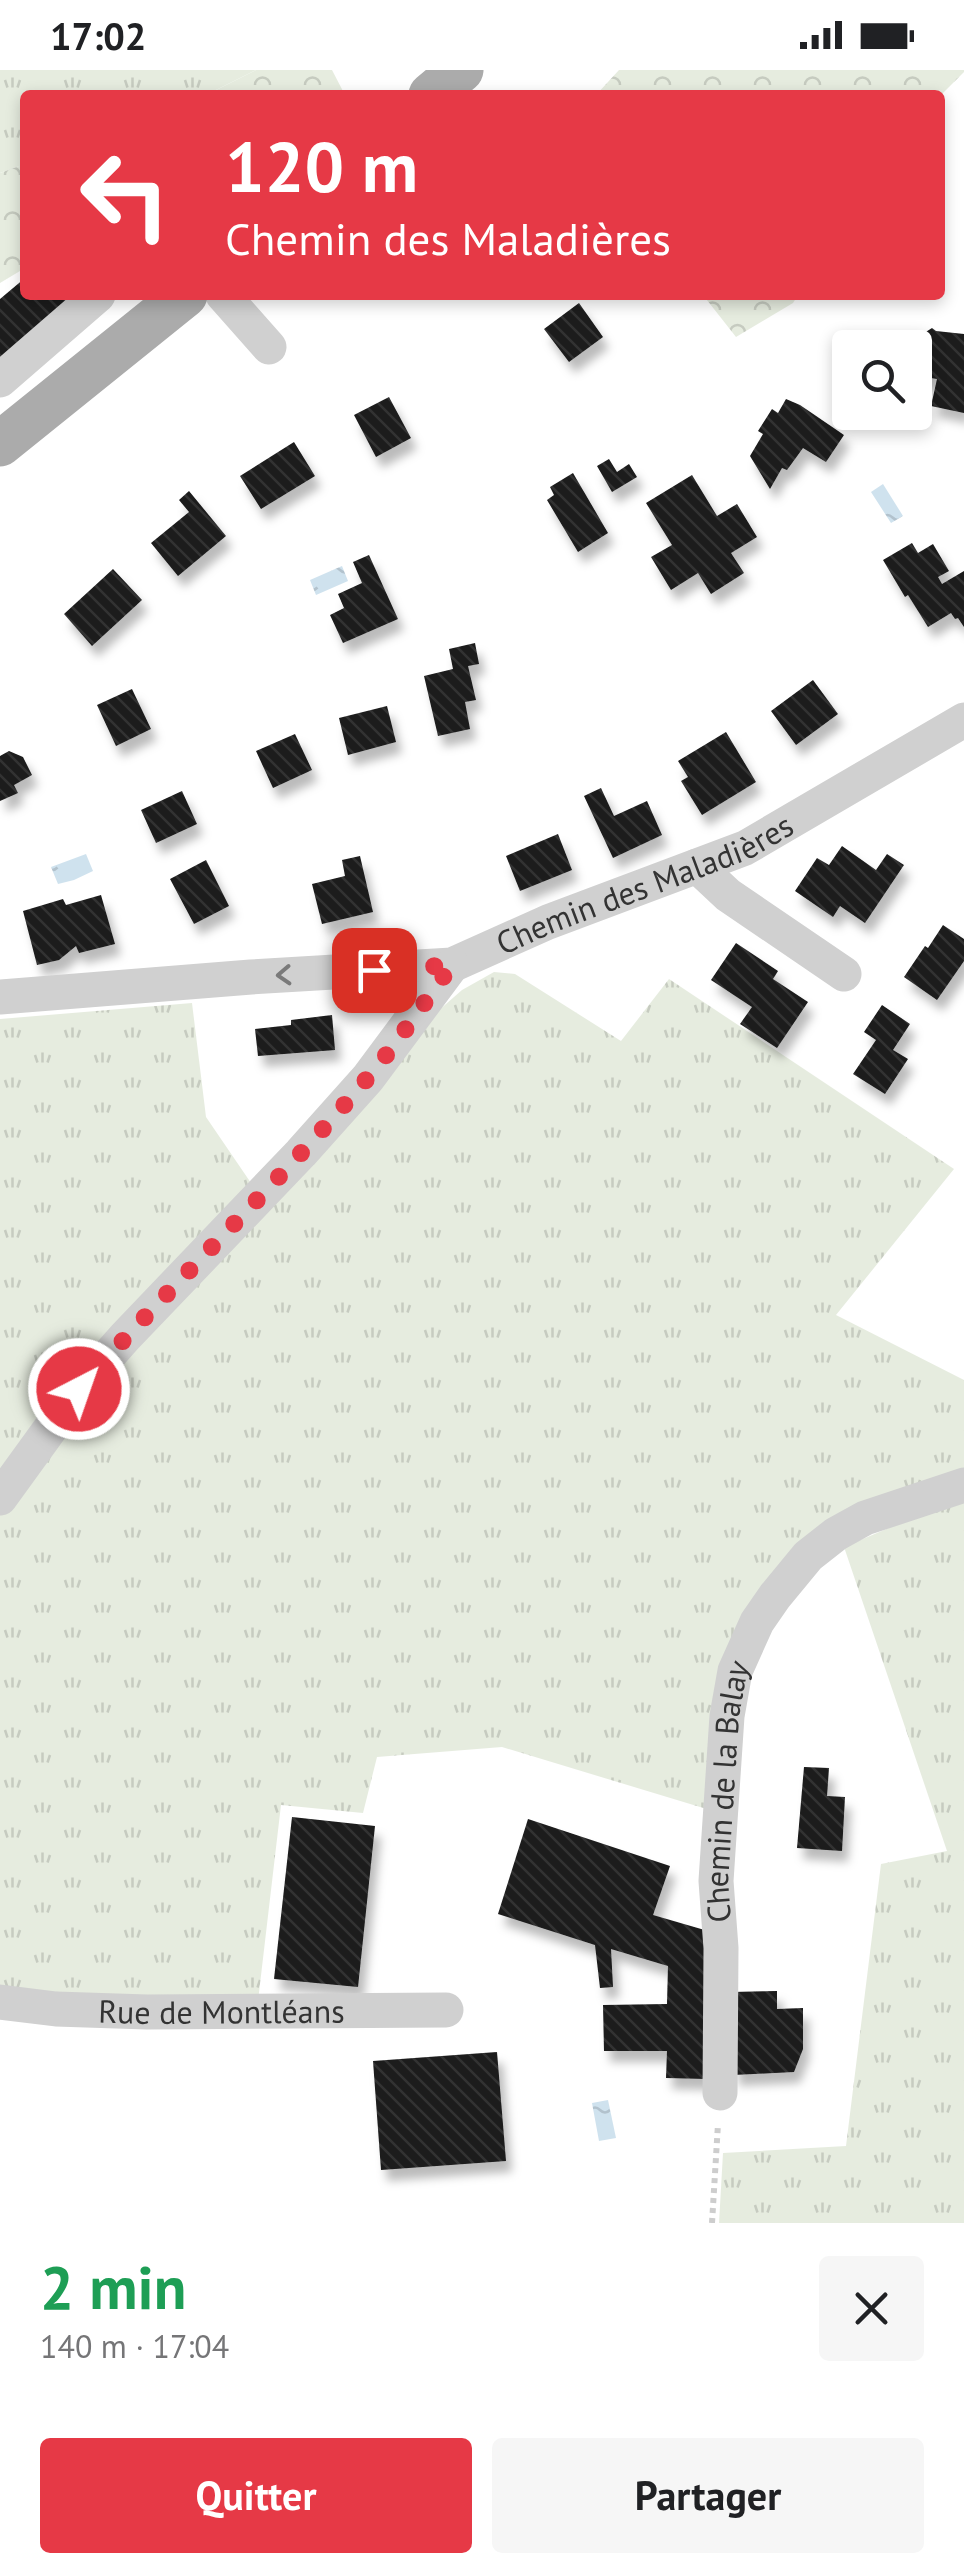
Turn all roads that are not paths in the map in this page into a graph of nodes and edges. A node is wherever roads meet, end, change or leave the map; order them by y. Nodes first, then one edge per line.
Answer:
1 (461, 70) edge
2 (437, 90) edge
3 (92, 300) edge
4 (186, 300) edge
5 (199, 300) edge
6 (269, 347) dead end
7 (0, 380) edge
8 (0, 444) edge
9 (964, 720) edge
10 (697, 866) junction
11 (452, 965) junction
12 (844, 974) dead end
13 (0, 997) edge
14 (964, 1485) edge
15 (0, 1498) edge
16 (0, 2002) edge
17 (446, 2010) dead end
18 (720, 2093) road end

1 - 2 main road
3 - 7 street
4 - 8 main road
5 - 6 street
9 - 10 street, Chemin des Maladières
10 - 11 street, Chemin des Maladières
10 - 12 street
11 -> 13 street, Chemin des Maladières
11 - 15 street
14 - 18 street, Chemin de la Balay
16 - 17 street, Rue de Montléans

